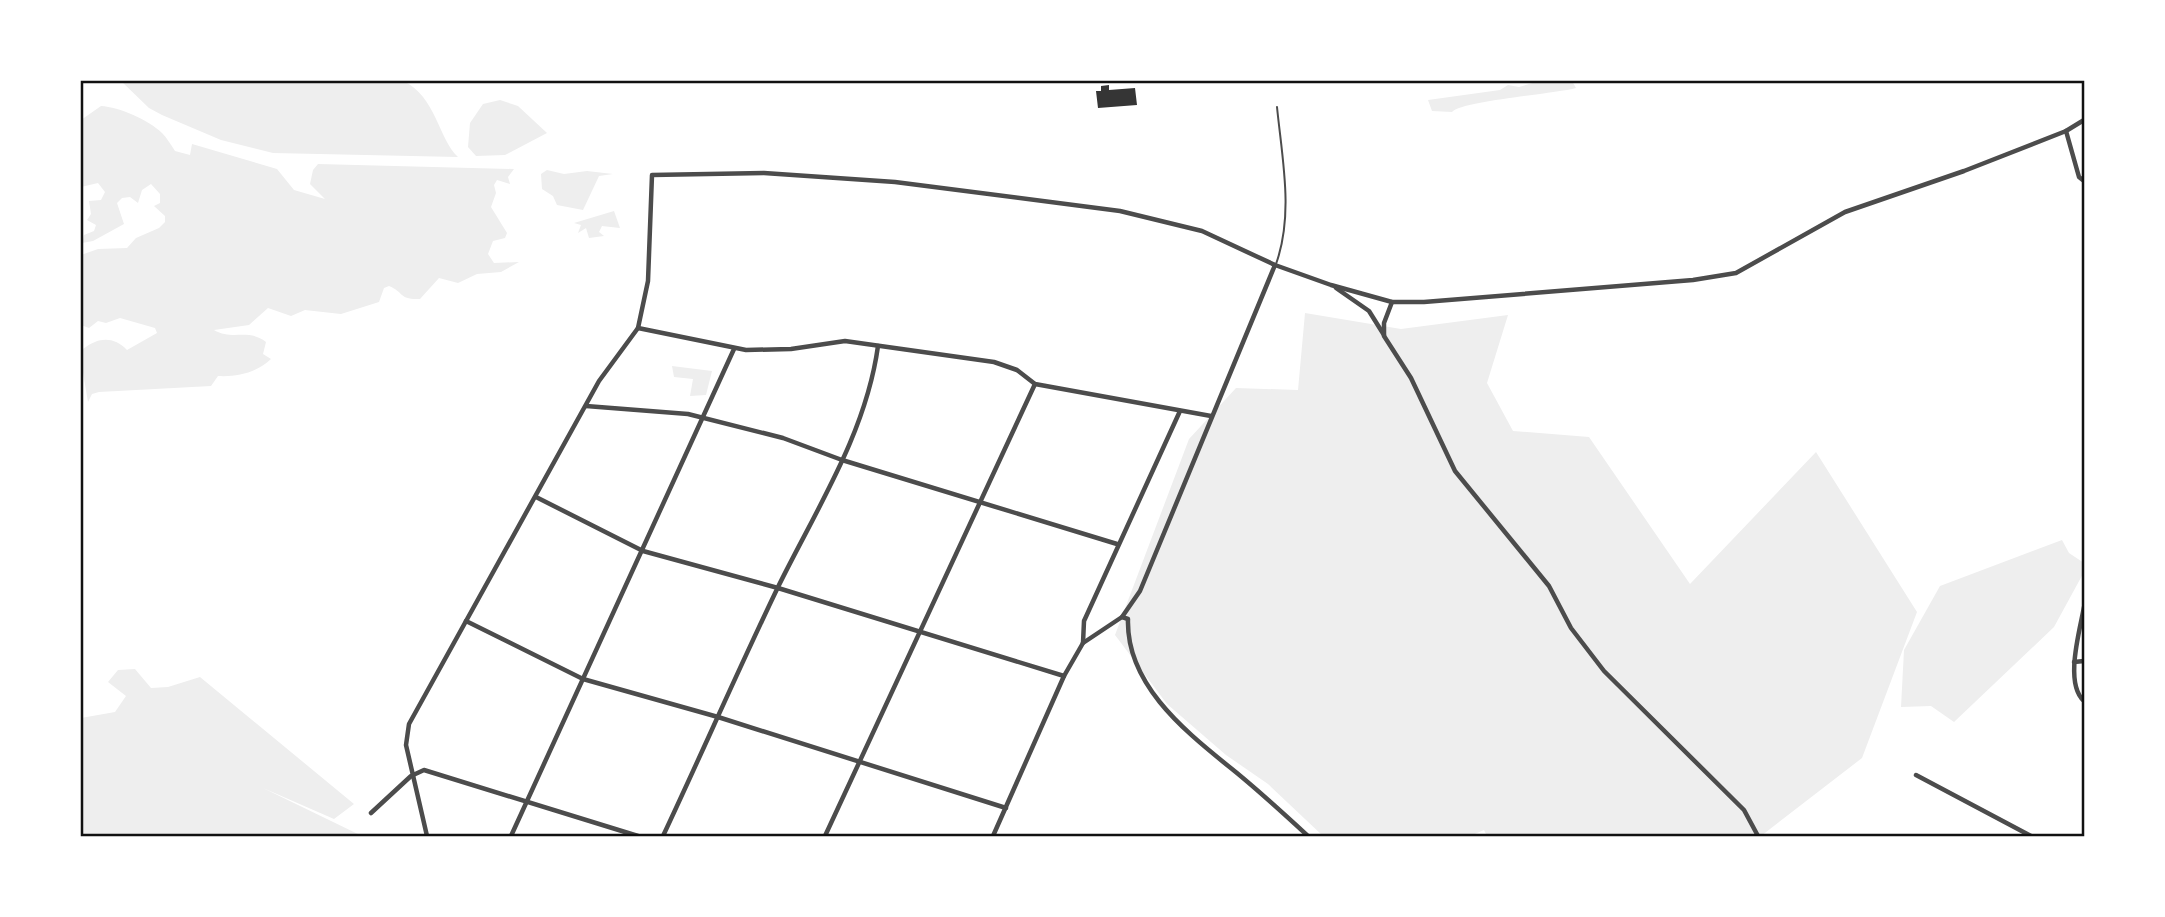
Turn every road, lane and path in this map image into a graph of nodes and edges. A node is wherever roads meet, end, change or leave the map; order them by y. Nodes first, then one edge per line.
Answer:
1 (1277, 107) dead end
2 (2084, 120) edge
3 (2066, 131) junction
4 (2084, 181) edge
5 (1275, 265) junction
6 (1331, 285) junction
7 (1392, 302) junction
8 (638, 328) junction
9 (1384, 335) junction
10 (878, 346) junction
11 (734, 349) junction
12 (1035, 384) junction
13 (586, 406) junction
14 (1180, 411) junction
15 (1211, 416) junction
16 (704, 417) junction
17 (842, 460) junction
18 (536, 497) junction
19 (979, 500) junction
20 (1118, 544) junction
21 (643, 551) junction
22 (778, 587) junction
23 (2084, 607) edge
24 (1122, 617) junction
25 (466, 621) junction
26 (920, 632) junction
27 (1083, 643) junction
28 (2084, 661) edge
29 (2074, 662) junction
30 (1064, 676) junction
31 (583, 679) junction
32 (2084, 701) edge
33 (718, 717) junction
34 (860, 761) junction
35 (1916, 775) dead end
36 (411, 776) junction
37 (526, 802) junction
38 (1006, 808) junction
39 (371, 813) dead end
40 (427, 836) edge
41 (511, 836) edge
42 (638, 836) edge
43 (663, 836) edge
44 (825, 836) edge
45 (993, 836) edge
46 (1308, 836) edge
47 (1758, 836) edge
48 (2031, 836) edge

1 - 5 lane
2 - 3 street
3 - 4 street
3 - 7 street
5 - 6 street
5 - 8 street
5 - 15 street
6 - 7 street
6 - 9 street
7 - 9 street
8 - 11 street
8 - 13 street
9 - 47 street
10 - 11 street
10 - 12 street
10 - 17 street
11 - 16 street
12 - 14 street
12 - 19 street
13 - 16 street
13 - 18 street
14 - 15 street
14 - 20 street
15 - 24 street
16 - 17 street
16 - 21 street
17 - 19 street
17 - 22 street
18 - 21 street
18 - 25 street
19 - 20 street
19 - 26 street
20 - 27 street
21 - 22 street
21 - 31 street
22 - 26 street
22 - 33 street
23 - 29 street
24 - 27 street
24 - 46 street
25 - 31 street
25 - 36 street
26 - 30 street
26 - 34 street
27 - 30 street
28 - 29 street
29 - 32 street
30 - 38 street
31 - 33 street
31 - 37 street
33 - 34 street
33 - 43 street
34 - 38 street
34 - 44 street
35 - 48 street
36 - 37 street
36 - 39 street
36 - 40 street
37 - 41 street
37 - 42 street
38 - 45 street

